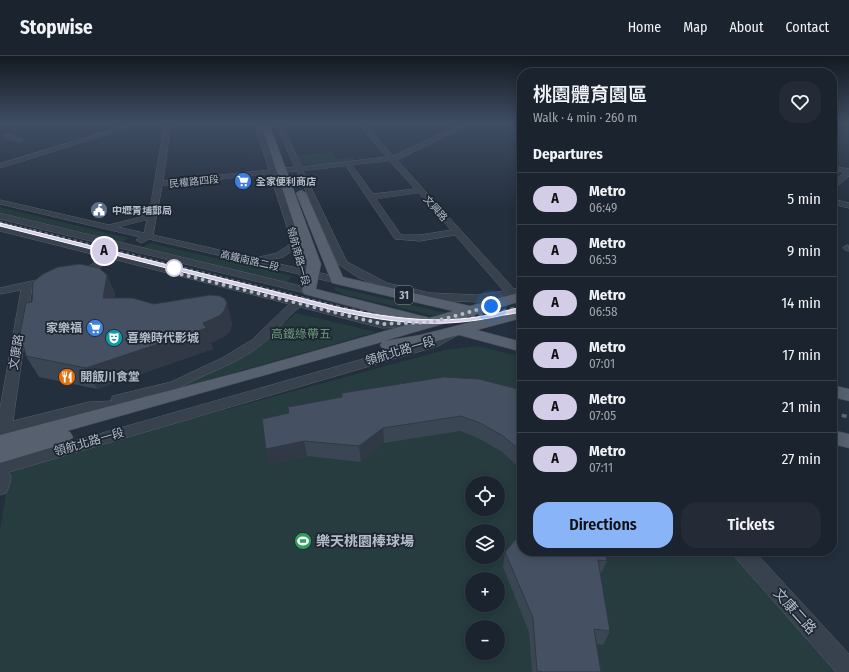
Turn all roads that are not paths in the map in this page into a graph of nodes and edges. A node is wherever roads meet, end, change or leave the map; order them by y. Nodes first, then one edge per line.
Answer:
1 (46, 152) edge
2 (164, 152) edge
3 (275, 152) edge
4 (278, 152) edge
5 (280, 152) edge
6 (283, 152) edge
7 (386, 152) edge
8 (410, 152) edge
9 (392, 159) junction
10 (348, 164) junction
11 (0, 166) edge
12 (837, 169) edge
13 (286, 170) junction
14 (849, 172) edge
15 (837, 183) edge
16 (159, 184) junction
17 (420, 191) junction
18 (370, 198) junction
19 (0, 202) edge
20 (837, 203) edge
21 (849, 206) edge
22 (153, 214) junction
23 (0, 216) edge
24 (104, 226) junction
25 (0, 228) edge
26 (457, 232) junction
27 (148, 236) junction
28 (331, 239) junction
29 (297, 244) junction
30 (128, 247) junction
31 (110, 256) junction
32 (246, 259) junction
33 (328, 259) junction
34 (308, 273) junction
35 (337, 280) junction
36 (27, 285) junction
37 (0, 291) edge
38 (308, 291) junction
39 (517, 291) edge
40 (517, 293) edge
41 (517, 294) edge
42 (299, 303) junction
43 (472, 311) junction
44 (517, 314) edge
45 (500, 319) junction
46 (433, 322) junction
47 (517, 322) edge
48 (458, 330) junction
49 (517, 346) edge
50 (180, 383) junction
51 (837, 383) edge
52 (849, 386) edge
53 (837, 392) edge
54 (849, 395) edge
55 (151, 402) junction
56 (81, 408) junction
57 (837, 427) edge
58 (849, 430) edge
59 (1, 436) edge
60 (837, 438) edge
61 (849, 441) edge
62 (0, 455) edge
63 (0, 468) edge
64 (0, 472) edge
65 (0, 488) edge
66 (746, 556) edge
67 (849, 670) edge

1 - 11 street
2 - 16 street
3 - 13 street, 領航南路一段
4 - 13 main road, 領航南路一段
5 - 13 main road, 領航南路一段
6 - 13 street, 領航南路一段
7 - 9 street, 文興路
8 - 9 street, 民權路四段
9 - 10 street, 民權路四段
9 - 17 street, 文興路
10 - 13 street, 民權路四段
10 - 18 street
12 - 14 street
13 - 16 street, 民權路四段
13 - 28 street, 領航南路一段
13 - 29 street, 領航南路一段
13 - 33 main road, 領航南路一段
13 - 34 main road, 領航南路一段
14 - 15 street
16 - 22 street, 民權路四段
17 - 18 street
17 - 26 street, 文興路
18 - 26 street
19 - 24 street, 高鐵南路二段
20 - 21 street
22 - 24 street
22 - 27 street, 民權路四段
23 - 30 street, 高鐵南路二段
24 - 27 street, 高鐵南路二段
25 - 31 street, 高鐵南路二段
26 - 39 street, 文興路
27 - 30 street
27 - 32 street, 高鐵南路二段
28 - 33 street
28 - 40 street
29 - 32 street
29 - 34 street, 領航南路一段
30 - 31 street
30 - 38 street, 高鐵南路二段
31 - 36 street
31 - 42 street, 高鐵南路二段
32 - 34 street, 高鐵南路二段
33 - 35 main road, 領航南路一段
34 - 35 street, 高鐵南路二段
34 - 38 main road, 領航南路一段
35 - 43 main road, 高鐵南路二段 / 31
36 - 37 street
36 - 59 street, 文康路
38 - 42 street
38 - 46 main road, 高鐵南路二段 / 31
41 - 43 main road, 領航北路一段
42 - 46 street, 高鐵南路二段
42 - 50 street
43 - 45 main road, 高鐵南路二段 / 31
43 - 46 main road, 領航北路一段
44 - 45 main road
45 - 47 main road, 31
45 - 48 main road
46 - 48 main road, 高鐵南路二段 / 31
46 - 55 main road, 領航北路一段
48 - 49 main road, 31
48 - 62 main road, 領航北路一段
48 - 63 street, 領航北路一段
50 - 55 street
50 - 56 street
51 - 52 main road
53 - 54 main road
55 - 56 street
55 - 59 main road, 領航北路一段
56 - 59 street
57 - 58 main road
60 - 61 main road
64 - 65 street
66 - 67 street, 文康二路

